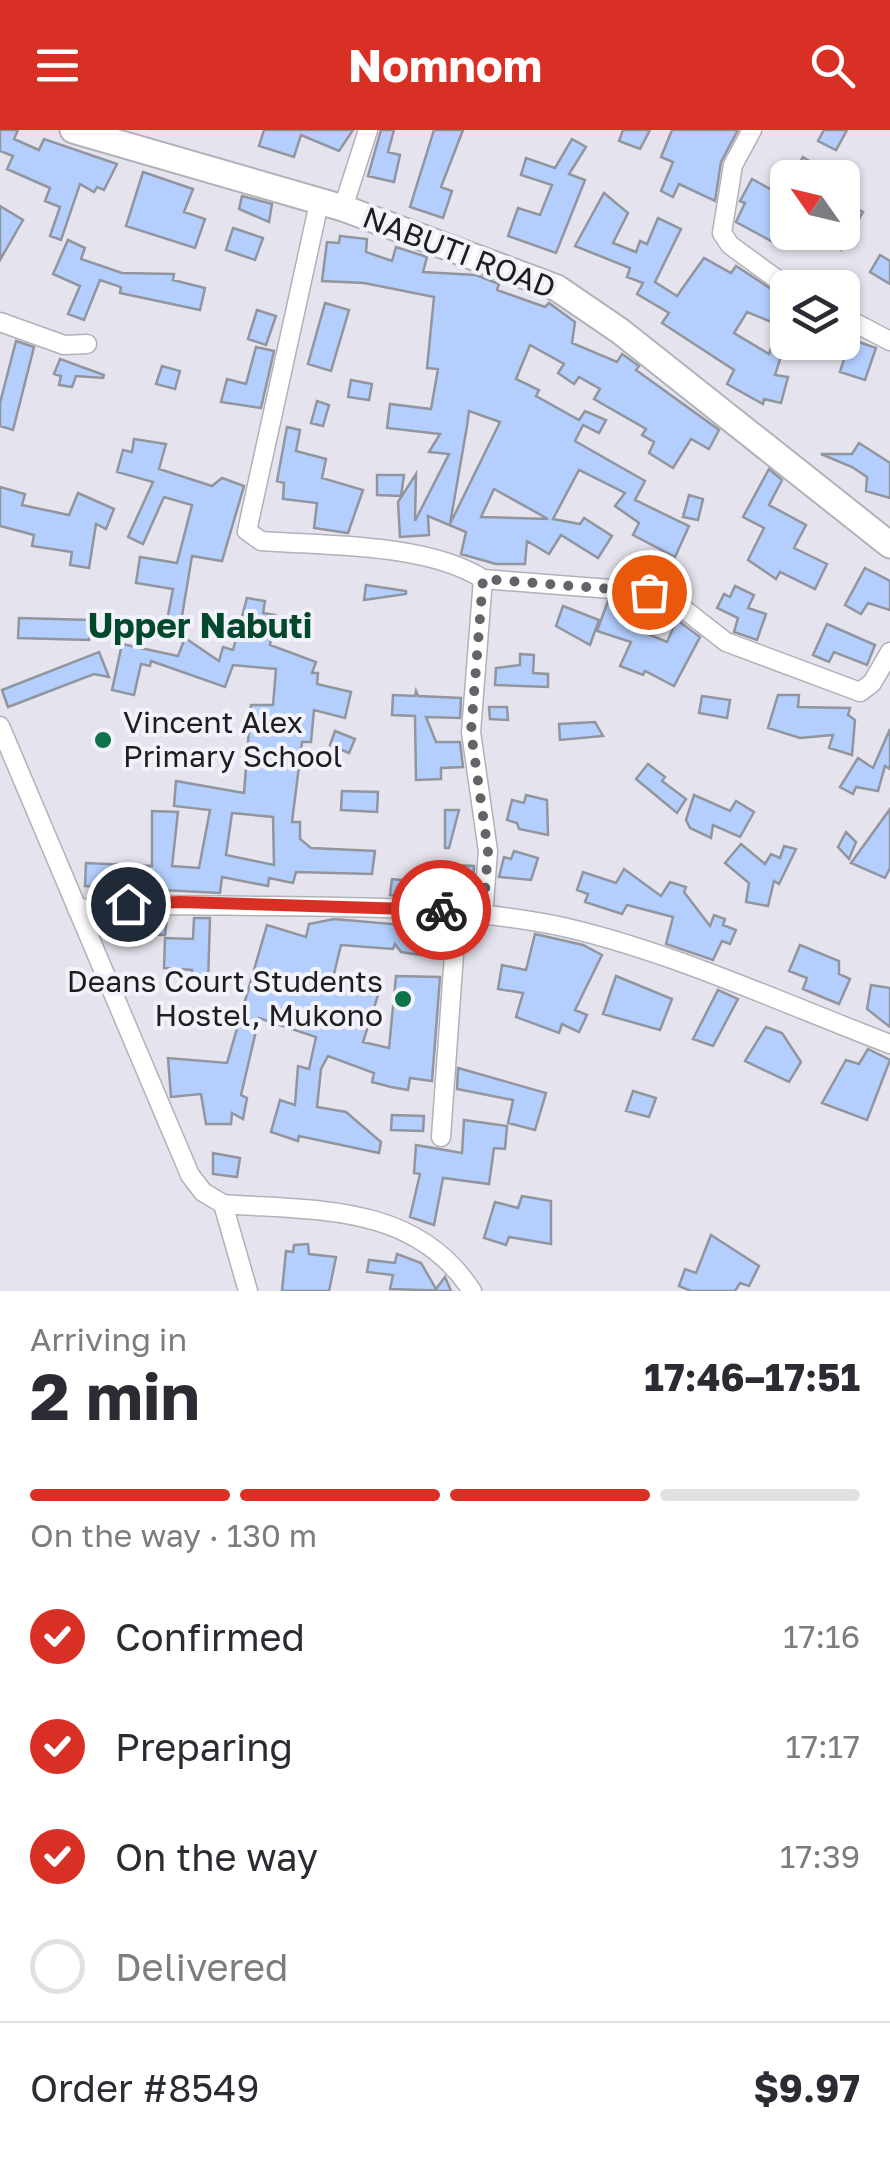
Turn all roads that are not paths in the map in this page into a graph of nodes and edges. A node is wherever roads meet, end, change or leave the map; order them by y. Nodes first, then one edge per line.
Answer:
1 (73, 130) edge
2 (368, 130) edge
3 (752, 130) edge
4 (331, 206) junction
5 (770, 274) edge
6 (0, 322) edge
7 (860, 325) edge
8 (890, 341) edge
9 (87, 344) dead end
10 (890, 545) edge
11 (483, 579) junction
12 (890, 652) edge
13 (0, 726) edge
14 (77, 909) junction
15 (452, 912) junction
16 (483, 917) junction
17 (890, 1044) edge
18 (442, 1137) dead end
19 (223, 1204) junction
20 (248, 1291) edge
21 (472, 1291) edge

1 - 4 street, NABUTI ROAD
2 - 4 street
3 - 5 street
4 - 10 street, NABUTI ROAD
4 - 11 street
6 - 9 street
7 - 8 street
11 - 12 street
11 - 16 street
13 - 14 street
14 - 15 street
14 - 19 street
15 - 16 street
15 - 18 street
16 - 17 street
19 - 20 street
19 - 21 street

